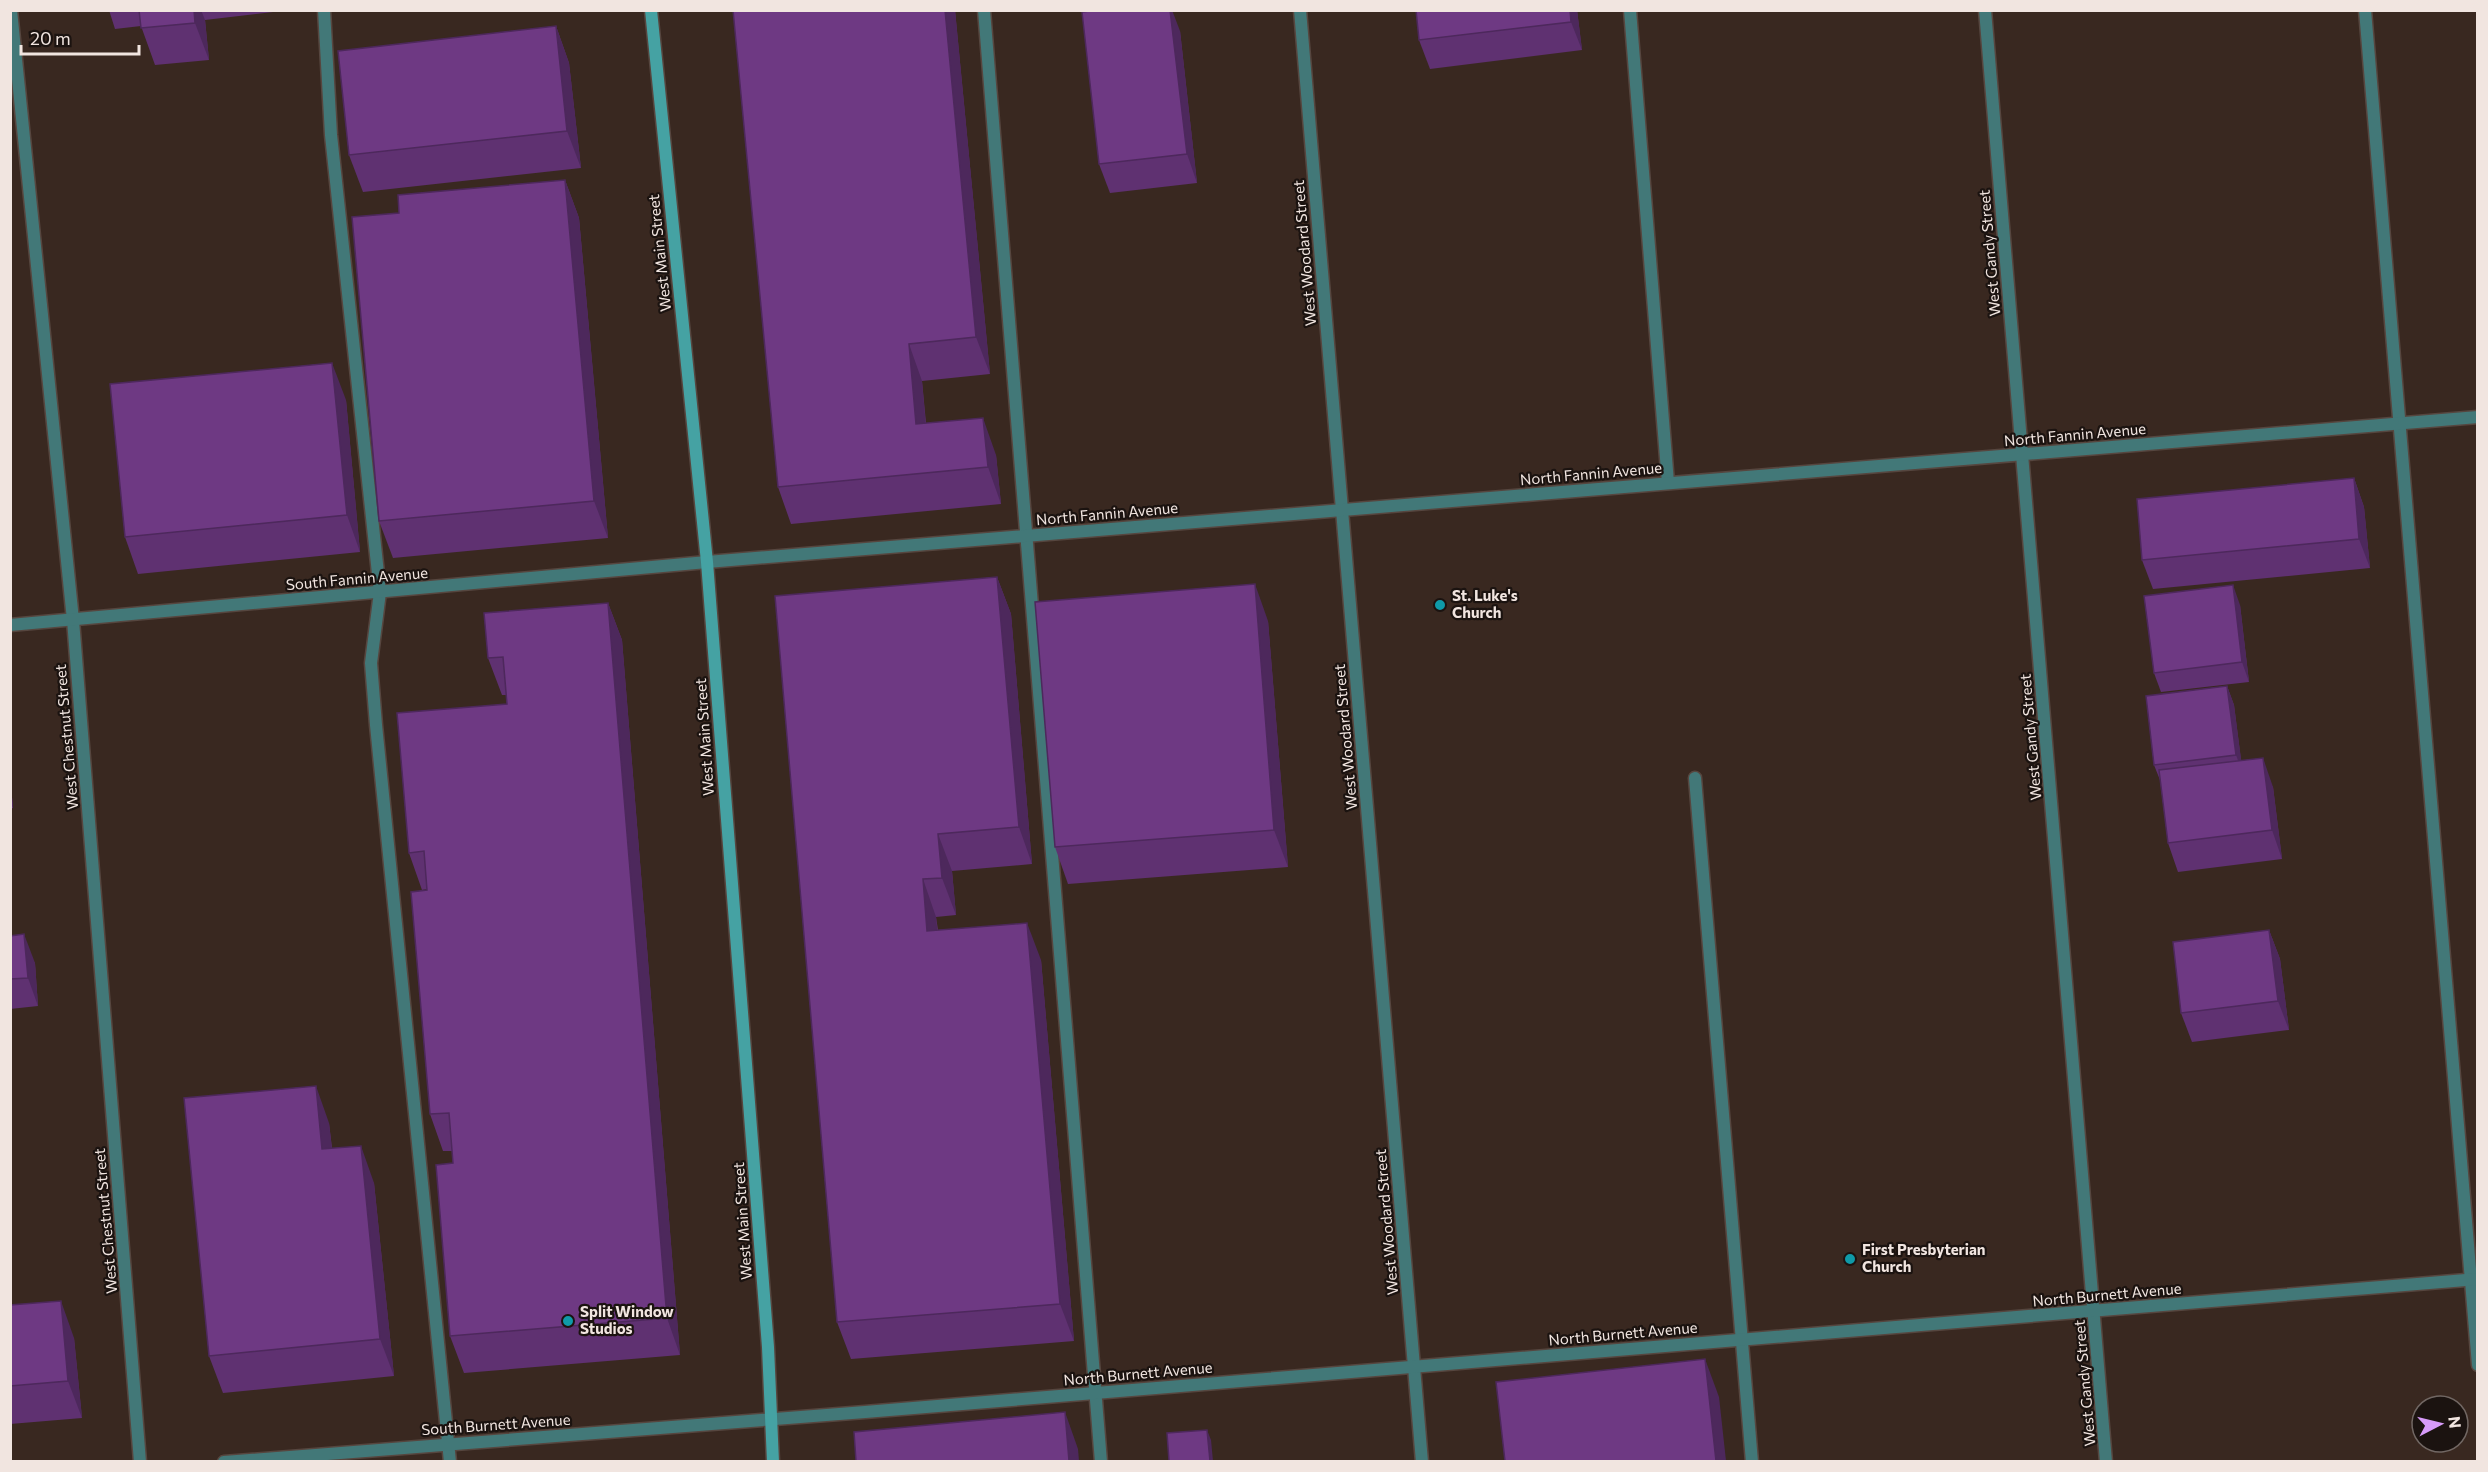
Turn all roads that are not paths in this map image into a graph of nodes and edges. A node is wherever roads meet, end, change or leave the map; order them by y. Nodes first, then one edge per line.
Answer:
1 (11, 10) edge
2 (324, 10) edge
3 (651, 10) edge
4 (984, 10) edge
5 (1300, 10) edge
6 (1630, 10) edge
7 (1985, 10) edge
8 (2364, 10) edge
9 (2478, 417) edge
10 (2399, 423) junction
11 (2022, 454) junction
12 (1668, 483) junction
13 (1342, 510) junction
14 (1026, 536) junction
15 (707, 562) junction
16 (380, 592) junction
17 (73, 620) junction
18 (10, 625) edge
19 (1695, 778) dead end
20 (2474, 1279) edge
21 (2094, 1311) junction
22 (1743, 1340) junction
23 (2478, 1365) edge
24 (1414, 1367) junction
25 (1095, 1393) junction
26 (770, 1419) junction
27 (449, 1444) junction
28 (140, 1461) edge
29 (224, 1461) edge
30 (450, 1461) edge
31 (773, 1461) edge
32 (1101, 1461) edge
33 (1422, 1461) edge
34 (1752, 1461) edge
35 (2106, 1461) edge

1 - 17 street, West Chestnut Street
2 - 16 street
3 - 15 main road, West Main Street
4 - 14 street
5 - 13 street, West Woodard Street
6 - 12 street
7 - 11 street, West Gandy Street
8 - 10 street
9 - 10 street, North Fannin Avenue
10 - 11 street, North Fannin Avenue
10 - 20 street
11 - 12 street, North Fannin Avenue
11 - 21 street, West Gandy Street
12 - 13 street, North Fannin Avenue
13 - 14 street, North Fannin Avenue
13 - 24 street, West Woodard Street
14 - 15 street, North Fannin Avenue
14 - 25 street
15 - 16 street, South Fannin Avenue
15 - 26 main road, West Main Street
16 - 17 street, South Fannin Avenue
16 - 27 street
17 - 18 street, South Fannin Avenue
17 - 28 street, West Chestnut Street
19 - 22 street
20 - 21 street, North Burnett Avenue
20 - 23 street
21 - 22 street, North Burnett Avenue
21 - 35 street, West Gandy Street
22 - 24 street, North Burnett Avenue
22 - 34 street
24 - 25 street, North Burnett Avenue
24 - 33 street, West Woodard Street
25 - 26 street, North Burnett Avenue
25 - 32 street
26 - 27 street, South Burnett Avenue
26 - 31 main road, West Main Street
27 - 29 street, South Burnett Avenue
27 - 30 street

